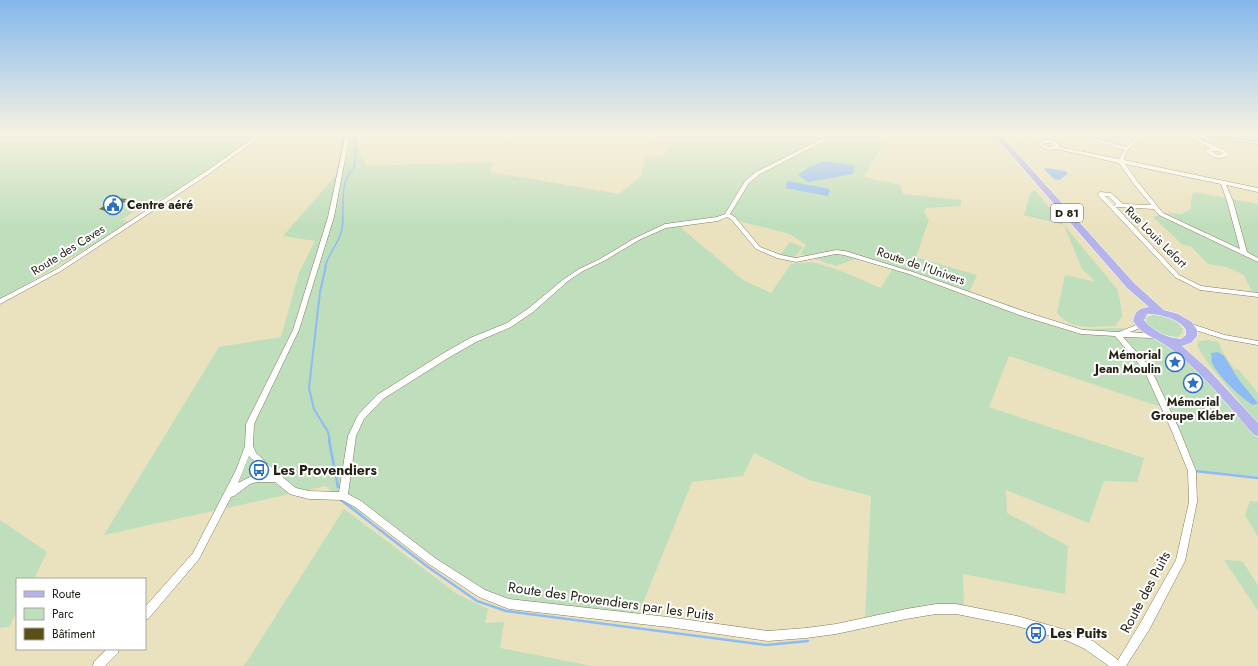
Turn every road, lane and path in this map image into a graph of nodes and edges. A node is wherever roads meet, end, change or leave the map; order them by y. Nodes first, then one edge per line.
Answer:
1 (219, 164) edge
2 (342, 164) edge
3 (775, 164) edge
4 (1025, 164) edge
5 (1123, 164) edge
6 (1135, 164) edge
7 (1223, 183) junction
8 (1258, 190) edge
9 (1111, 206) junction
10 (1121, 206) junction
11 (1154, 207) junction
12 (728, 215) junction
13 (1244, 253) junction
14 (1258, 260) edge
15 (1131, 286) junction
16 (1258, 295) edge
17 (0, 302) edge
18 (1144, 311) junction
19 (1160, 311) junction
20 (1141, 325) junction
21 (1187, 325) junction
22 (1118, 333) junction
23 (1154, 336) junction
24 (1224, 337) junction
25 (1189, 338) junction
26 (1167, 340) junction
27 (1258, 343) edge
28 (1205, 371) junction
29 (1258, 431) edge
30 (249, 446) junction
31 (278, 478) junction
32 (227, 495) junction
33 (343, 496) junction
34 (146, 614) edge
35 (806, 634) joint
36 (113, 650) edge
37 (98, 666) edge
38 (1119, 666) edge

1 - 17 street, Route des Caves
2 - 30 street
3 - 12 street
4 - 15 main road, D 81
5 - 11 street
6 - 7 street
7 - 8 street
7 - 13 street
9 - 10 street, Rue Louis Lefort
9 - 10 street, Rue Louis Lefort
9 - 16 street, Rue Louis Lefort
10 - 11 street, Rue Louis Lefort
11 - 13 street
12 - 22 street, Route de l'Univers
12 - 33 street
13 - 14 street
15 - 18 main road, D 81
15 - 19 main road, D 81
18 - 19 main road
18 - 20 main road
19 - 21 main road
20 - 22 street, Route de l'Univers
20 - 23 main road
21 - 24 street
21 - 25 main road
22 - 23 street, Route de l'Univers
22 - 38 street, Route des Puits
23 - 26 main road
24 - 25 street
24 - 27 street
25 - 26 main road
25 - 28 main road
26 - 28 main road
28 - 29 main road
30 - 31 street, Route des Provendiers par les Puits
30 - 32 street
31 - 32 street
31 - 33 street, Route des Provendiers par les Puits
32 - 34 street
33 - 35 street, Route des Provendiers par les Puits
35 - 38 street, Route des Puits
36 - 37 street

